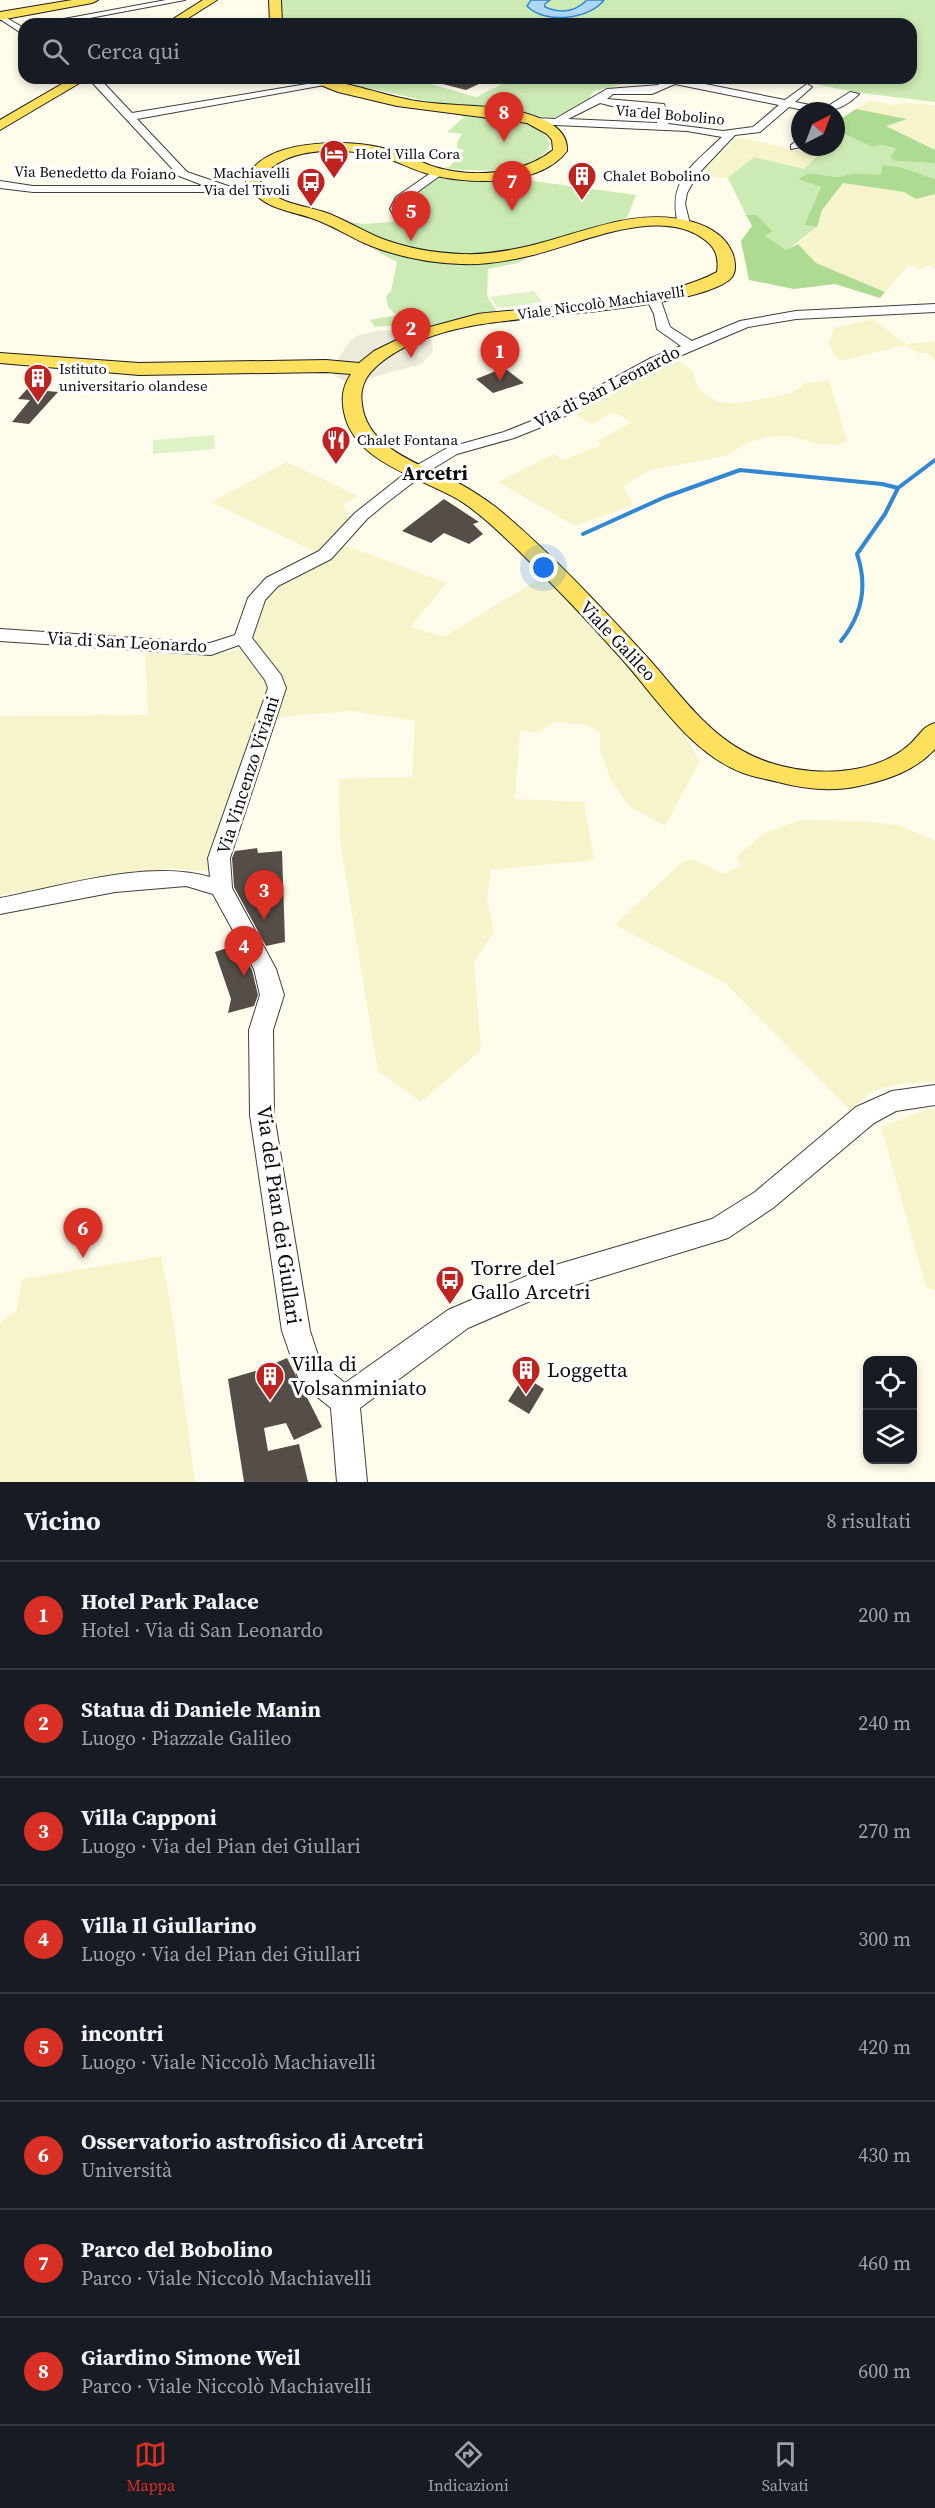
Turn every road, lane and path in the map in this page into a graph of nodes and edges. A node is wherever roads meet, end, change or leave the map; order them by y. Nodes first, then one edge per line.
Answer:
1 (92, 0) edge
2 (181, 0) edge
3 (212, 0) edge
4 (275, 0) edge
5 (0, 16) edge
6 (77, 18) edge
7 (181, 18) edge
8 (276, 18) edge
9 (18, 27) edge
10 (71, 84) edge
11 (99, 84) edge
12 (301, 84) edge
13 (330, 84) edge
14 (662, 84) edge
15 (694, 84) edge
16 (700, 84) edge
17 (723, 84) edge
18 (807, 87) dead end
19 (854, 94) dead end
20 (599, 100) junction
21 (841, 102) edge
22 (788, 104) junction
23 (791, 105) edge
24 (129, 117) junction
25 (534, 121) junction
26 (556, 121) junction
27 (0, 126) edge
28 (662, 127) junction
29 (727, 133) junction
30 (439, 172) junction
31 (0, 184) edge
32 (226, 189) junction
33 (260, 195) junction
34 (400, 217) dead end
35 (684, 224) junction
36 (653, 298) junction
37 (935, 308) edge
38 (689, 345) junction
39 (0, 358) edge
40 (359, 376) junction
41 (418, 471) junction
42 (0, 634) edge
43 (243, 638) junction
44 (935, 731) edge
45 (221, 888) junction
46 (0, 906) edge
47 (935, 1095) edge
48 (345, 1401) junction
49 (352, 1482) edge

1 - 5 main road
2 - 6 street
3 - 7 main road
4 - 8 main road
5 - 9 street
10 - 27 main road
11 - 24 street
12 - 24 street
13 - 25 main road
14 - 20 street
15 - 22 street
16 - 17 street
18 - 22 street
19 - 21 street
20 - 26 street
20 - 28 street
22 - 23 street
22 - 29 street
24 - 32 street
25 - 26 street, Via del Bobolino
25 - 30 main road
26 - 28 street, Via del Bobolino
28 - 29 street, Via del Bobolino
29 - 35 street, Via del Bobolino
30 - 33 main road
30 - 34 street
31 - 32 street, Via Benedetto da Foiano
32 - 33 street
33 - 35 main road, Viale Niccolò Machiavelli
35 - 36 main road, Viale Niccolò Machiavelli
36 - 38 street
36 - 40 main road, Viale Niccolò Machiavelli
37 - 38 street, Via di San Leonardo
38 - 41 street, Via di San Leonardo
39 - 40 main road
40 - 41 main road, Viale Galileo
41 - 43 street, Via di San Leonardo
41 - 44 main road, Viale Galileo
42 - 43 street, Via di San Leonardo
43 - 45 street, Via Vincenzo Viviani
45 - 46 street
45 - 48 street, Via del Pian dei Giullari
47 - 48 street
48 - 49 street

